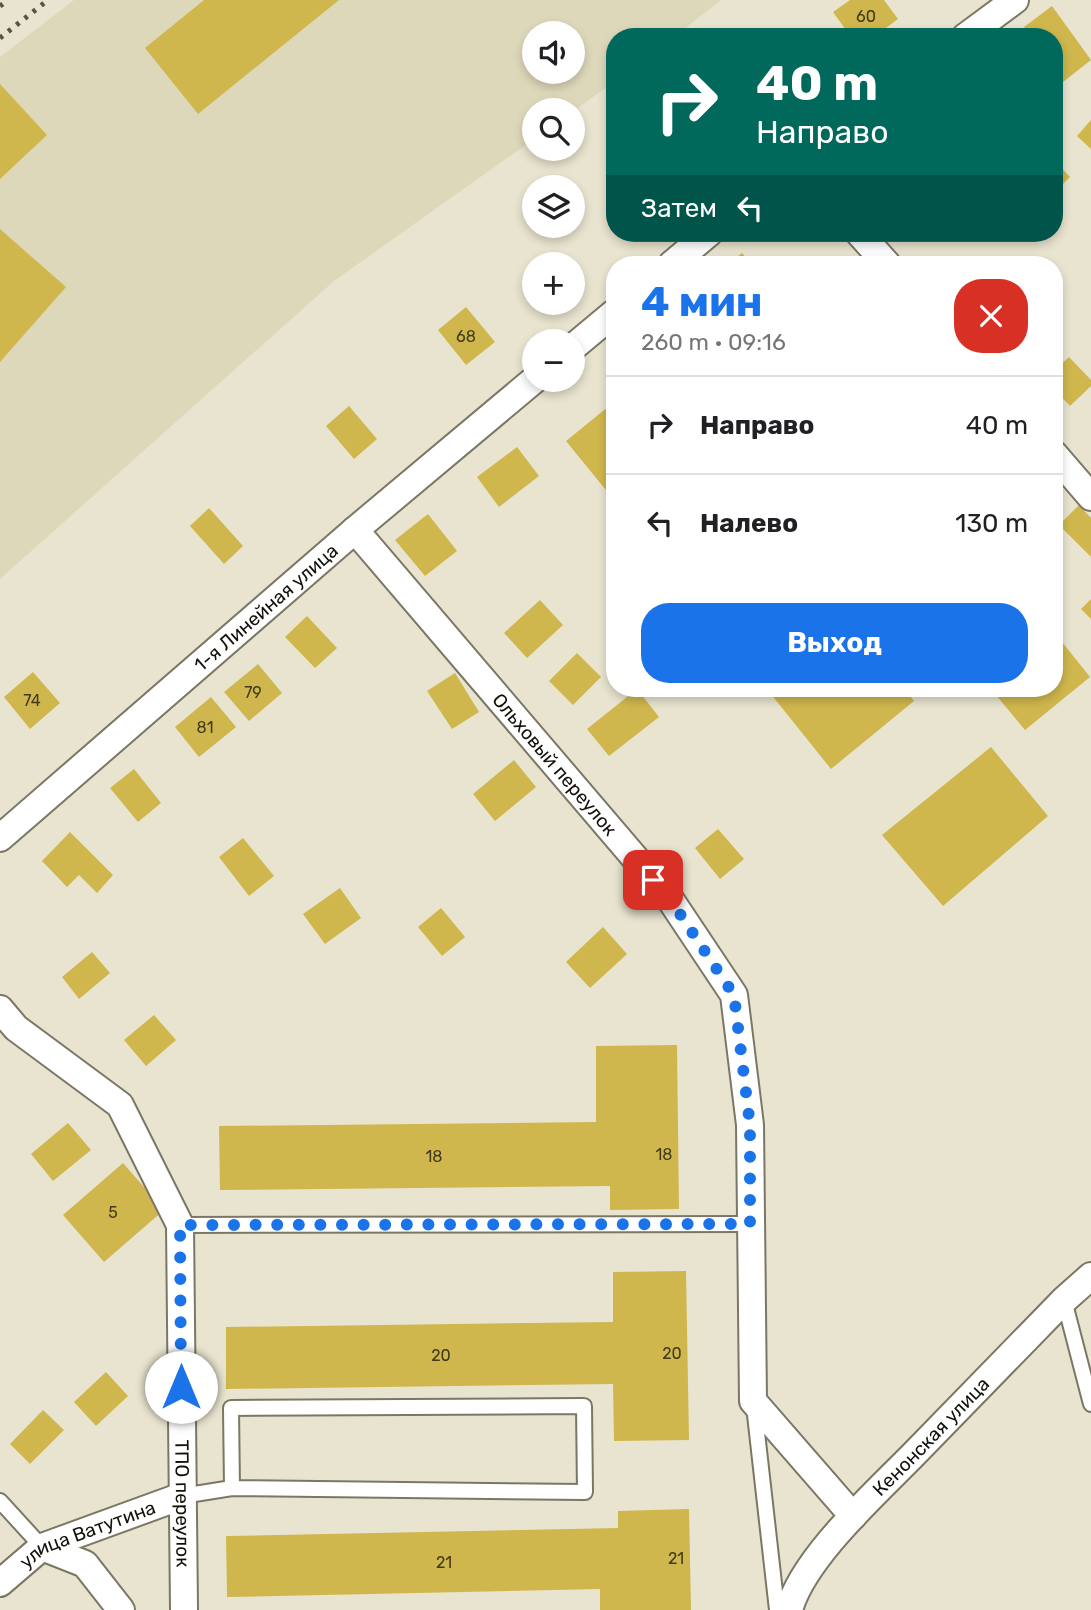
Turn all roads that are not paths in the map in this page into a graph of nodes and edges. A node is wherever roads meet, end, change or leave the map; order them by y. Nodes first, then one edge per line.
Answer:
1 (1016, 0) edge
2 (977, 28) edge
3 (698, 242) edge
4 (867, 242) edge
5 (682, 256) edge
6 (880, 256) edge
7 (606, 320) edge
8 (585, 337) edge
9 (522, 390) edge
10 (1063, 464) edge
11 (1091, 497) edge
12 (355, 530) junction
13 (0, 838) edge
14 (0, 1009) edge
15 (750, 1224) junction
16 (180, 1225) junction
17 (1091, 1276) edge
18 (1064, 1300) junction
19 (753, 1401) junction
20 (1091, 1404) edge
21 (232, 1488) junction
22 (182, 1496) junction
23 (0, 1501) edge
24 (853, 1516) junction
25 (42, 1548) junction
26 (0, 1583) edge
27 (121, 1610) edge
28 (184, 1610) edge
29 (777, 1610) edge
30 (789, 1610) edge

1 - 2 street
3 - 5 street
4 - 6 street
7 - 8 street
9 - 12 street, 1-я Линейная улица
10 - 11 street
12 - 13 street, 1-я Линейная улица
12 - 15 street, Ольховый переулок
14 - 16 street, ТПО переулок
15 - 16 lane
15 - 19 street, Ольховый переулок
16 - 22 street, ТПО переулок
17 - 18 street, Кенонская улица
18 - 20 lane
18 - 24 street, Кенонская улица
19 - 24 street
19 - 29 lane
21 - 21 lane
21 - 22 lane
22 - 25 street, улица Ватутина
22 - 28 street, ТПО переулок
23 - 25 lane
24 - 30 street, Кенонская улица
25 - 26 street, улица Ватутина
25 - 27 street

